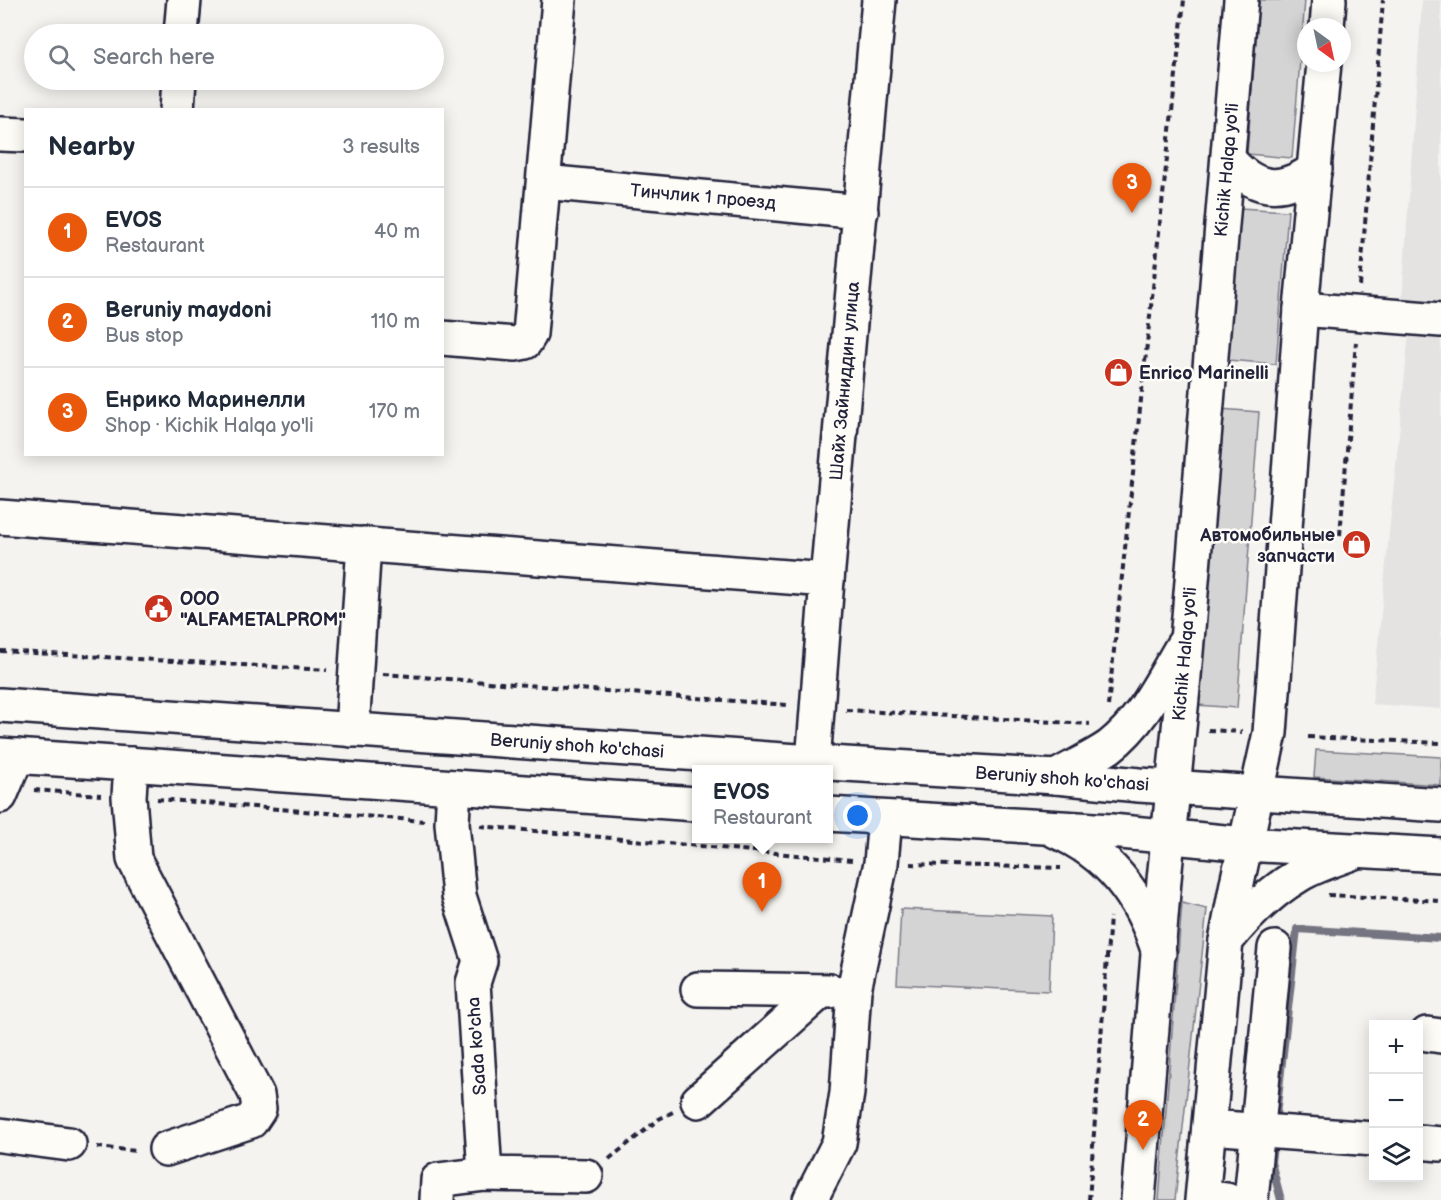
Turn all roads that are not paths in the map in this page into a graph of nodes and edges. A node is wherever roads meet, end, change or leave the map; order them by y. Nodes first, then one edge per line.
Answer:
1 (184, 0) edge
2 (560, 0) edge
3 (879, 0) edge
4 (1241, 0) edge
5 (1329, 0) edge
6 (1328, 18) edge
7 (182, 24) edge
8 (1323, 72) edge
9 (178, 90) edge
10 (177, 108) edge
11 (0, 134) edge
12 (24, 135) edge
13 (1228, 159) junction
14 (1315, 169) junction
15 (544, 182) junction
16 (861, 212) junction
17 (1301, 309) junction
18 (1441, 320) edge
19 (444, 338) edge
20 (0, 517) edge
21 (364, 544) junction
22 (827, 580) junction
23 (1187, 638) junction
24 (0, 705) edge
25 (352, 730) junction
26 (9, 756) edge
27 (813, 762) junction
28 (131, 764) junction
29 (1056, 777) junction
30 (454, 787) junction
31 (1175, 787) junction
32 (2, 791) edge
33 (1256, 792) junction
34 (692, 804) edge
35 (1441, 805) edge
36 (833, 813) edge
37 (885, 818) junction
38 (1048, 828) junction
39 (1169, 836) junction
40 (1245, 844) junction
41 (1359, 850) junction
42 (1441, 855) edge
43 (1226, 941) junction
44 (1275, 948) dead end
45 (1159, 953) junction
46 (698, 989) dead end
47 (854, 990) junction
48 (820, 992) junction
49 (698, 1101) road end
50 (1209, 1128) junction
51 (1258, 1131) junction
52 (0, 1135) edge
53 (1369, 1139) edge
54 (1423, 1142) edge
55 (69, 1144) road end
56 (1441, 1144) edge
57 (166, 1149) road end
58 (485, 1174) junction
59 (586, 1176) road end
60 (1211, 1199) edge
61 (437, 1200) edge
62 (810, 1200) edge
63 (1138, 1200) edge
64 (1251, 1200) edge

1 - 7 main road
2 - 15 main road
3 - 16 main road, Шайх Зайниддин улица
4 - 13 main road, Kichik Halqa yo'li
5 - 6 main road
8 - 14 main road
9 - 10 main road
11 - 12 main road
13 - 14 main road
13 - 23 main road, Kichik Halqa yo'li
14 - 17 main road
15 - 16 main road, Тинчлик 1 проезд
15 - 19 main road
16 - 22 main road, Шайх Зайниддин улица
17 - 18 main road
17 - 33 main road
20 - 21 main road
21 - 22 main road
21 - 25 main road
22 - 27 main road, Шайх Зайниддин улица
23 - 29 main road
23 - 31 main road, Kichik Halqa yo'li
24 - 25 main road, Beruniy shoh ko'chasi
25 - 27 main road, Beruniy shoh ko'chasi
26 - 28 main road
26 - 32 main road
27 - 29 main road, Beruniy shoh ko'chasi
28 - 30 main road
28 - 57 main road
29 - 31 main road, Beruniy shoh ko'chasi
30 - 34 main road
30 - 58 main road, Sada ko'cha
31 - 33 main road, Beruniy shoh ko'chasi
31 - 39 main road, Kichik Halqa yo'li
33 - 35 main road, Beruniy shoh ko'chasi
33 - 40 main road
36 - 37 main road
37 - 38 main road
37 - 47 main road
38 - 39 main road
38 - 45 main road
39 - 40 main road
39 - 45 main road, Kichik Halqa yo'li
40 - 41 main road
40 - 43 main road
41 - 42 main road
41 - 43 main road
43 - 50 main road
44 - 51 main road
45 - 63 main road, Kichik Halqa yo'li
46 - 48 main road
47 - 48 main road
47 - 62 main road
48 - 49 main road
50 - 51 main road
50 - 60 main road
51 - 53 main road
51 - 64 main road
52 - 55 main road
54 - 56 main road
58 - 59 main road
58 - 61 main road

